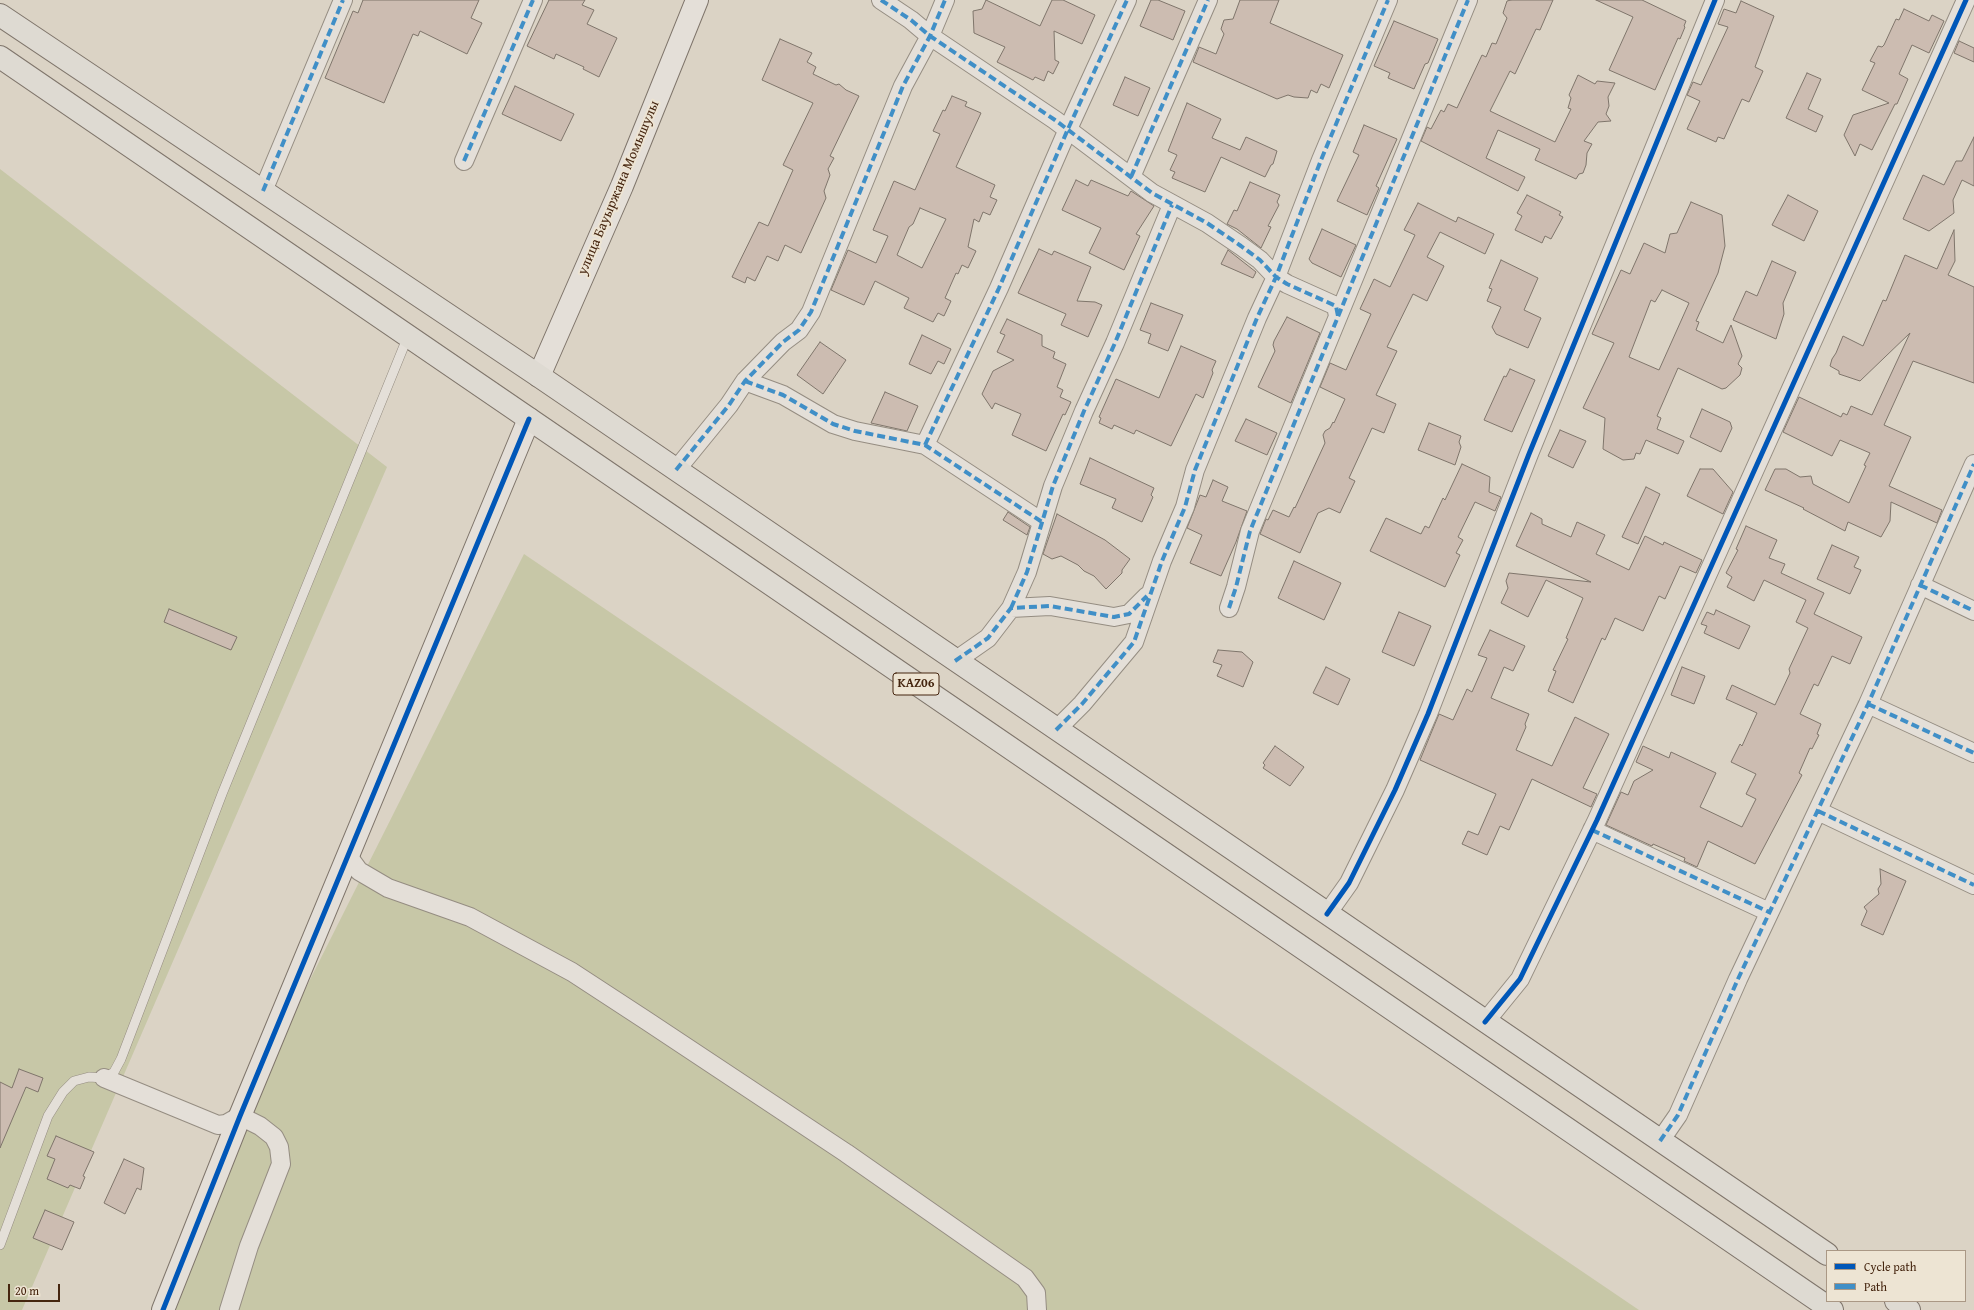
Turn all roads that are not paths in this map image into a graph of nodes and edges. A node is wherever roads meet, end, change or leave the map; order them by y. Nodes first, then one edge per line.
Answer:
1 (343, 0) edge
2 (533, 0) edge
3 (697, 0) edge
4 (881, 0) edge
5 (945, 0) edge
6 (1127, 0) edge
7 (1208, 0) edge
8 (1388, 0) edge
9 (1468, 0) edge
10 (1715, 0) edge
11 (1966, 0) edge
12 (0, 15) edge
13 (930, 36) junction
14 (0, 57) edge
15 (1068, 129) junction
16 (464, 161) dead end
17 (1131, 177) junction
18 (263, 191) junction
19 (1172, 205) junction
20 (1276, 277) junction
21 (1338, 316) junction
22 (408, 336) junction
23 (539, 376) junction
24 (745, 381) junction
25 (529, 419) junction
26 (925, 445) junction
27 (1974, 465) edge
28 (676, 470) junction
29 (1042, 522) junction
30 (1920, 586) junction
31 (1150, 593) junction
32 (1011, 608) junction
33 (1229, 608) dead end
34 (1974, 611) edge
35 (955, 661) junction
36 (1868, 704) junction
37 (1056, 730) junction
38 (1974, 753) edge
39 (1818, 811) junction
40 (1592, 830) junction
41 (348, 856) junction
42 (1974, 885) edge
43 (1769, 912) junction
44 (1327, 914) junction
45 (1485, 1022) junction
46 (104, 1078) junction
47 (240, 1116) junction
48 (1660, 1141) junction
49 (0, 1245) edge
50 (1826, 1253) edge
51 (1897, 1302) edge
52 (163, 1310) edge
53 (228, 1310) edge
54 (1037, 1310) edge
55 (1832, 1310) edge
56 (1909, 1310) edge

1 - 18 street
2 - 16 street
3 - 23 street, улица Бауыржана Момышулы
4 - 13 street
5 - 13 street
6 - 15 street
7 - 17 street
8 - 20 street
9 - 21 street
10 - 44 street
11 - 40 street
12 - 18 highway, KАZ06
13 - 15 street
13 - 24 street
14 - 22 highway, KАZ06
15 - 17 street
15 - 26 street
17 - 19 street
18 - 23 highway, KАZ06
19 - 20 street
19 - 29 street
20 - 21 street
20 - 31 street
21 - 33 street
22 - 25 highway, KАZ06
22 - 46 lane
23 - 28 highway, KАZ06
24 - 26 street
24 - 28 street
25 - 41 street
25 - 55 highway, KАZ06
26 - 29 street
27 - 30 street
28 - 35 highway, KАZ06
29 - 32 street
30 - 34 street
30 - 36 street
31 - 32 street
31 - 37 street
32 - 35 street
35 - 37 highway, KАZ06
36 - 38 street
36 - 39 street
37 - 44 highway, KАZ06
39 - 42 street
39 - 43 street
40 - 43 street
40 - 45 street
41 - 47 street
41 - 54 street
43 - 48 street
44 - 45 highway, KАZ06
45 - 48 highway, KАZ06
46 - 47 street
46 - 49 lane
47 - 52 street
47 - 53 street
48 - 50 highway, KАZ06
51 - 56 highway

